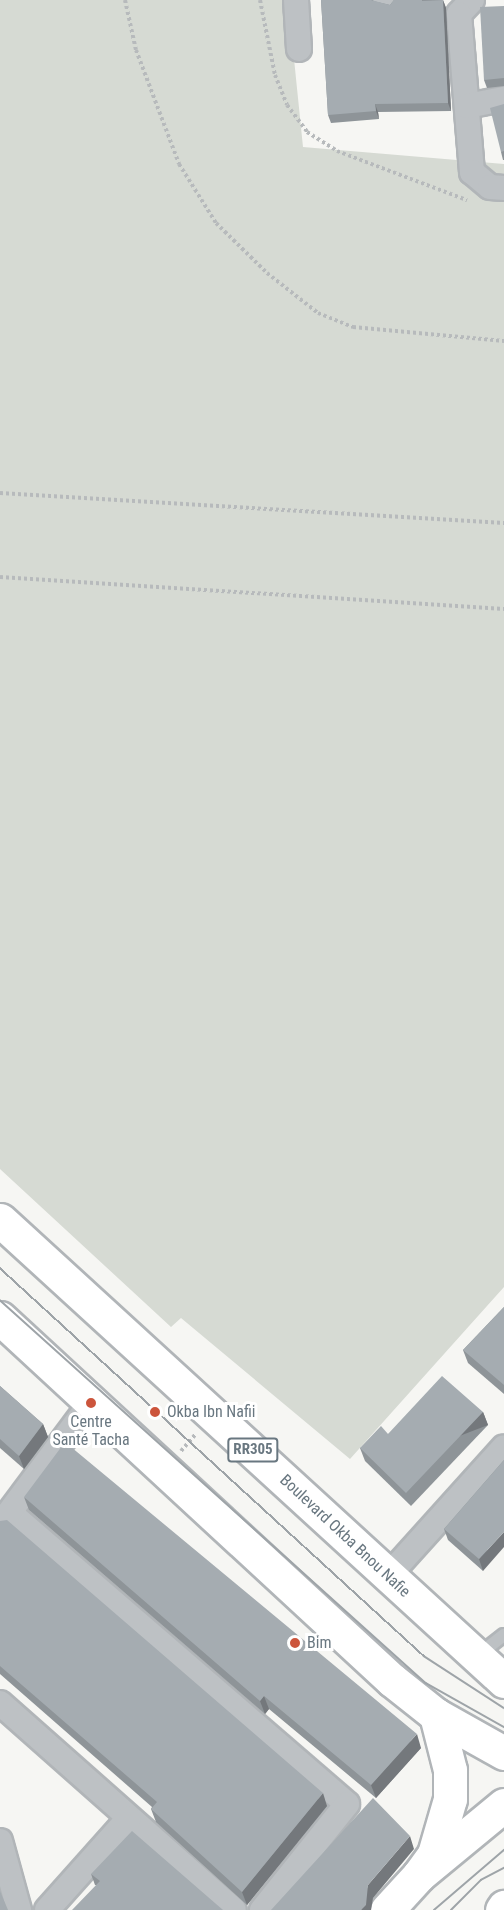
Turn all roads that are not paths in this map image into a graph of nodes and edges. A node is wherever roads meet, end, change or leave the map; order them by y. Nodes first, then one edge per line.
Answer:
1 (296, 0) edge
2 (472, 0) edge
3 (299, 49) dead end
4 (504, 99) edge
5 (467, 106) junction
6 (504, 188) edge
7 (0, 1220) edge
8 (0, 1318) edge
9 (91, 1403) junction
10 (504, 1447) edge
11 (5, 1519) edge
12 (388, 1576) junction
13 (504, 1635) edge
14 (476, 1656) junction
15 (504, 1681) edge
16 (0, 1703) edge
17 (436, 1715) junction
18 (504, 1753) edge
19 (504, 1805) edge
20 (129, 1818) junction
21 (0, 1841) edge
22 (4, 1868) edge
23 (419, 1875) junction
24 (19, 1910) edge
25 (47, 1910) edge
26 (234, 1910) edge
27 (261, 1910) edge
28 (387, 1910) edge

1 - 3 street
2 - 5 street
4 - 5 street
5 - 6 street
7 - 12 main road, Boulevard Okba Bnou Nafie / RR305
8 - 9 main road
9 - 11 street
9 - 17 main road
10 - 12 street
11 - 27 street
12 - 14 main road, Boulevard Okba Bnou Nafie / RR305
13 - 14 lane
14 - 15 main road, Boulevard Okba Bnou Nafie / RR305
16 - 20 street
17 - 18 main road
17 - 23 main road
19 - 23 main road
20 - 25 street
20 - 26 street
21 - 22 street
22 - 24 street
23 - 28 main road

